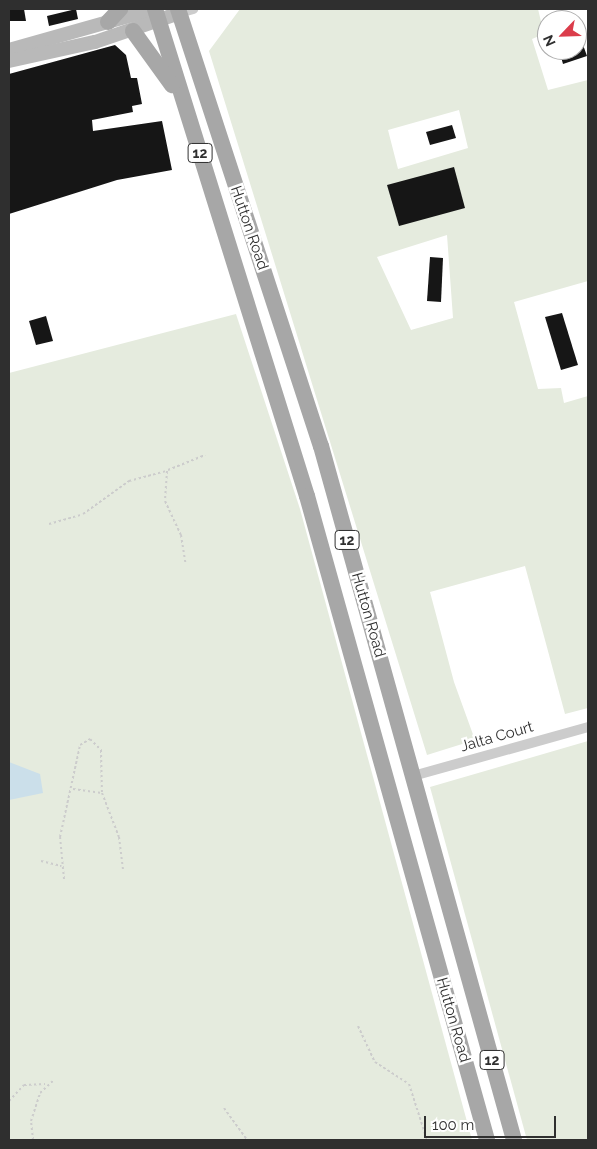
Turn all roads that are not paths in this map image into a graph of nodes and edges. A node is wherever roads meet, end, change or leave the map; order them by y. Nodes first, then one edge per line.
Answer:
1 (120, 9) edge
2 (183, 10) edge
3 (156, 13) edge
4 (108, 22) junction
5 (133, 31) junction
6 (9, 50) edge
7 (9, 61) edge
8 (185, 102) junction
9 (588, 727) edge
10 (413, 776) junction
11 (387, 783) junction
12 (486, 1140) edge
13 (514, 1140) edge

1 - 4 main road
2 - 3 main road
2 - 10 main road, Hutton Road / 12
3 - 4 main road
3 - 5 main road
3 - 8 main road, Hutton Road / 12
4 - 6 main road
5 - 7 main road
5 - 8 main road
8 - 11 main road, Hutton Road / 12
9 - 10 street, Jalta Court
10 - 11 main road
10 - 13 main road, Hutton Road / 12
11 - 12 main road, Hutton Road / 12

